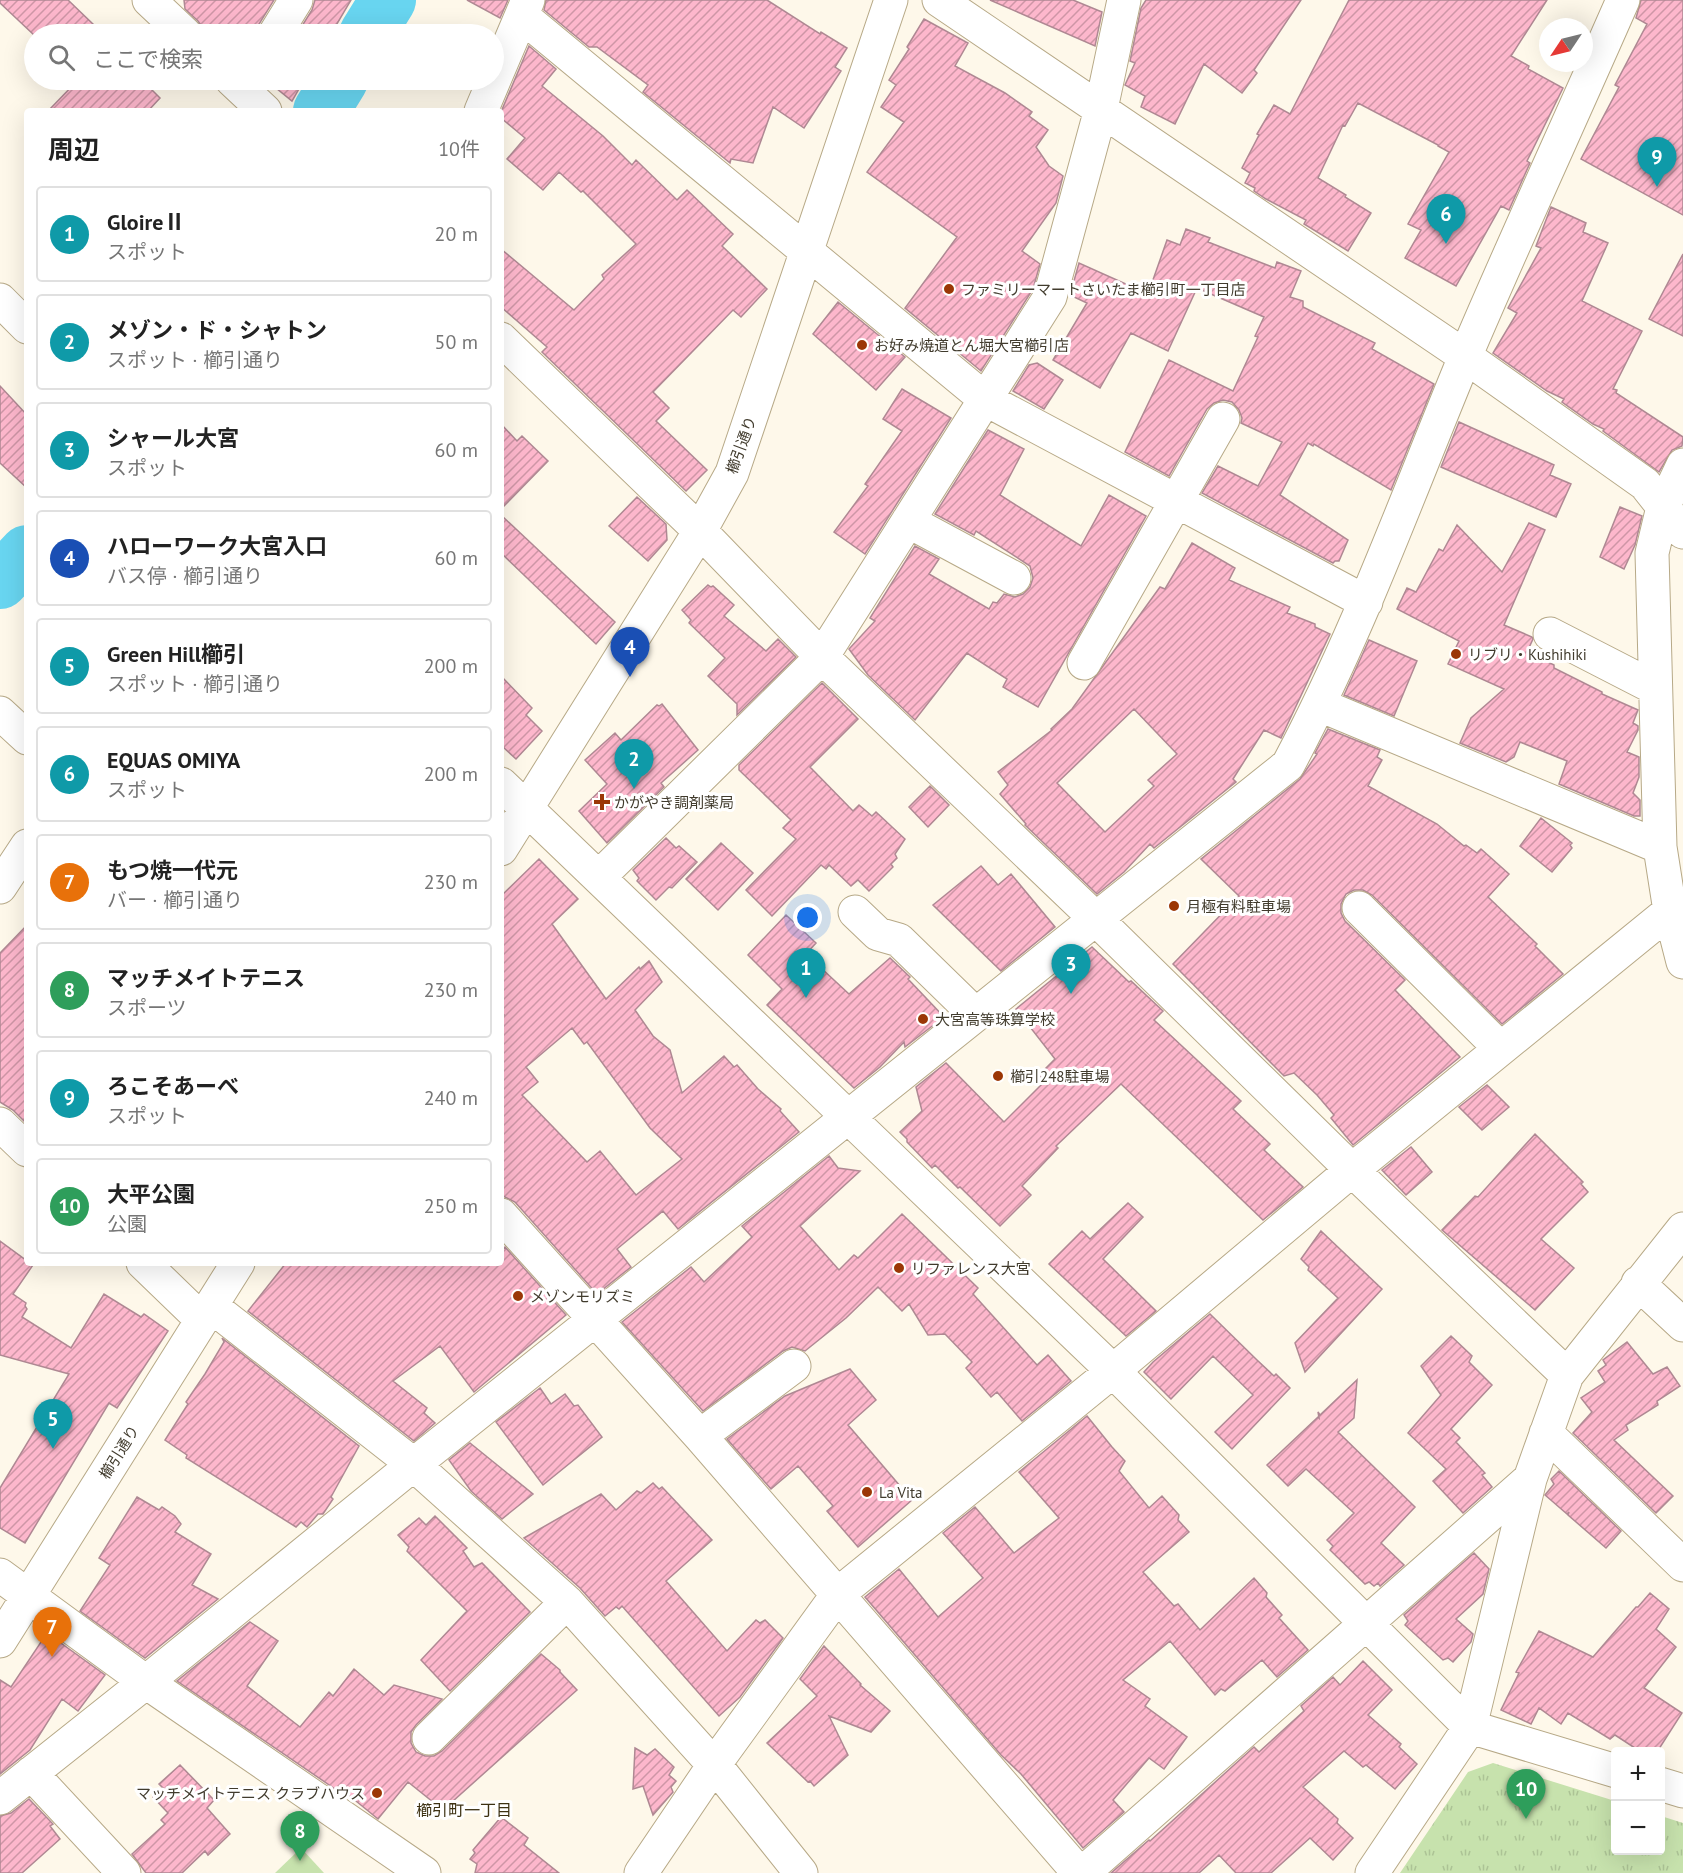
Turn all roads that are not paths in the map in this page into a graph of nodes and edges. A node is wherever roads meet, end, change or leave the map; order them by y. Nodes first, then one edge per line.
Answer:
1 (296, 0) edge
2 (891, 0) edge
3 (939, 0) edge
4 (1124, 0) edge
5 (1623, 0) edge
6 (159, 4) edge
7 (525, 8) edge
8 (176, 24) edge
9 (281, 24) edge
10 (504, 57) edge
11 (490, 90) edge
12 (482, 108) edge
13 (1101, 109) junction
14 (807, 253) junction
15 (0, 300) edge
16 (24, 324) edge
17 (504, 342) edge
18 (1466, 357) junction
19 (985, 399) junction
20 (1223, 419) dead end
21 (1683, 465) edge
22 (1174, 501) junction
23 (1663, 507) junction
24 (908, 521) junction
25 (700, 531) junction
26 (1683, 532) edge
27 (1014, 578) dead end
28 (1365, 602) junction
29 (1550, 634) dead end
30 (822, 657) junction
31 (1084, 663) dead end
32 (1655, 688) junction
33 (1320, 705) junction
34 (0, 713) edge
35 (24, 735) edge
36 (504, 787) edge
37 (527, 808) junction
38 (504, 844) edge
39 (1660, 847) junction
40 (24, 850) edge
41 (599, 877) junction
42 (2, 881) edge
43 (1359, 908) dead end
44 (1670, 911) junction
45 (855, 912) dead end
46 (1095, 918) junction
47 (1683, 962) edge
48 (975, 1014) junction
49 (1500, 1048) junction
50 (847, 1117) junction
51 (0, 1124) edge
52 (24, 1147) edge
53 (1352, 1170) junction
54 (504, 1218) edge
55 (1683, 1229) edge
56 (147, 1266) edge
57 (236, 1266) edge
58 (1638, 1283) junction
59 (207, 1313) junction
60 (595, 1319) junction
61 (1683, 1325) edge
62 (794, 1366) dead end
63 (1113, 1371) junction
64 (1567, 1375) junction
65 (1546, 1433) junction
66 (700, 1436) junction
67 (413, 1464) junction
68 (1530, 1479) junction
69 (1683, 1565) edge
70 (0, 1575) edge
71 (838, 1594) junction
72 (28, 1595) junction
73 (567, 1602) junction
74 (1366, 1622) junction
75 (0, 1641) edge
76 (146, 1682) junction
77 (1470, 1727) junction
78 (429, 1738) dead end
79 (714, 1765) junction
80 (1611, 1769) edge
81 (31, 1773) junction
82 (1665, 1786) edge
83 (1683, 1791) edge
84 (0, 1798) edge
85 (124, 1873) edge
86 (424, 1873) edge
87 (641, 1873) edge
88 (801, 1873) edge
89 (1081, 1873) edge
90 (1372, 1873) edge

1 - 9 street
2 - 14 street, 櫛引通り
3 - 13 street
4 - 13 street
5 - 18 street
6 - 8 street
7 - 10 street
7 - 14 street
11 - 12 street
13 - 18 street
13 - 19 street
14 - 19 street
14 - 25 street, 櫛引通り
15 - 16 street
17 - 25 street
18 - 23 street
18 - 28 street
19 - 22 street
19 - 24 street
20 - 22 street
21 - 23 street
22 - 28 street
22 - 31 street
23 - 26 street
23 - 32 street
24 - 27 street
24 - 30 street
25 - 30 street
25 - 37 street, 櫛引通り
28 - 33 street
29 - 32 street
30 - 41 street
30 - 46 street
32 - 39 street
33 - 39 street
33 - 46 street
34 - 35 street
36 - 37 street
37 - 38 street, 櫛引通り
37 - 41 street
39 - 44 street
40 - 42 street
41 - 50 street
43 - 49 street
44 - 47 street
44 - 49 street
45 - 48 street
46 - 48 street
46 - 53 street
48 - 50 street
49 - 53 street
50 - 60 street
50 - 63 street
51 - 52 street
53 - 63 street
53 - 64 street
54 - 60 street
55 - 58 street
56 - 59 street
57 - 59 street, 櫛引通り
58 - 61 street
58 - 64 street
59 - 67 street
59 - 72 street, 櫛引通り
60 - 66 street
60 - 67 street
62 - 66 street
63 - 71 street
63 - 74 street
64 - 65 street
65 - 68 street
65 - 69 street
66 - 71 street
67 - 73 street
67 - 76 street
68 - 74 street
68 - 77 street
70 - 72 street
71 - 79 street
71 - 89 street
72 - 75 street, 櫛引通り
72 - 76 street
73 - 78 street
73 - 79 street
74 - 77 street
74 - 89 street
76 - 81 street
76 - 86 street
77 - 80 street
77 - 90 street
79 - 87 street
79 - 88 street
81 - 84 street
81 - 85 street
82 - 83 street

